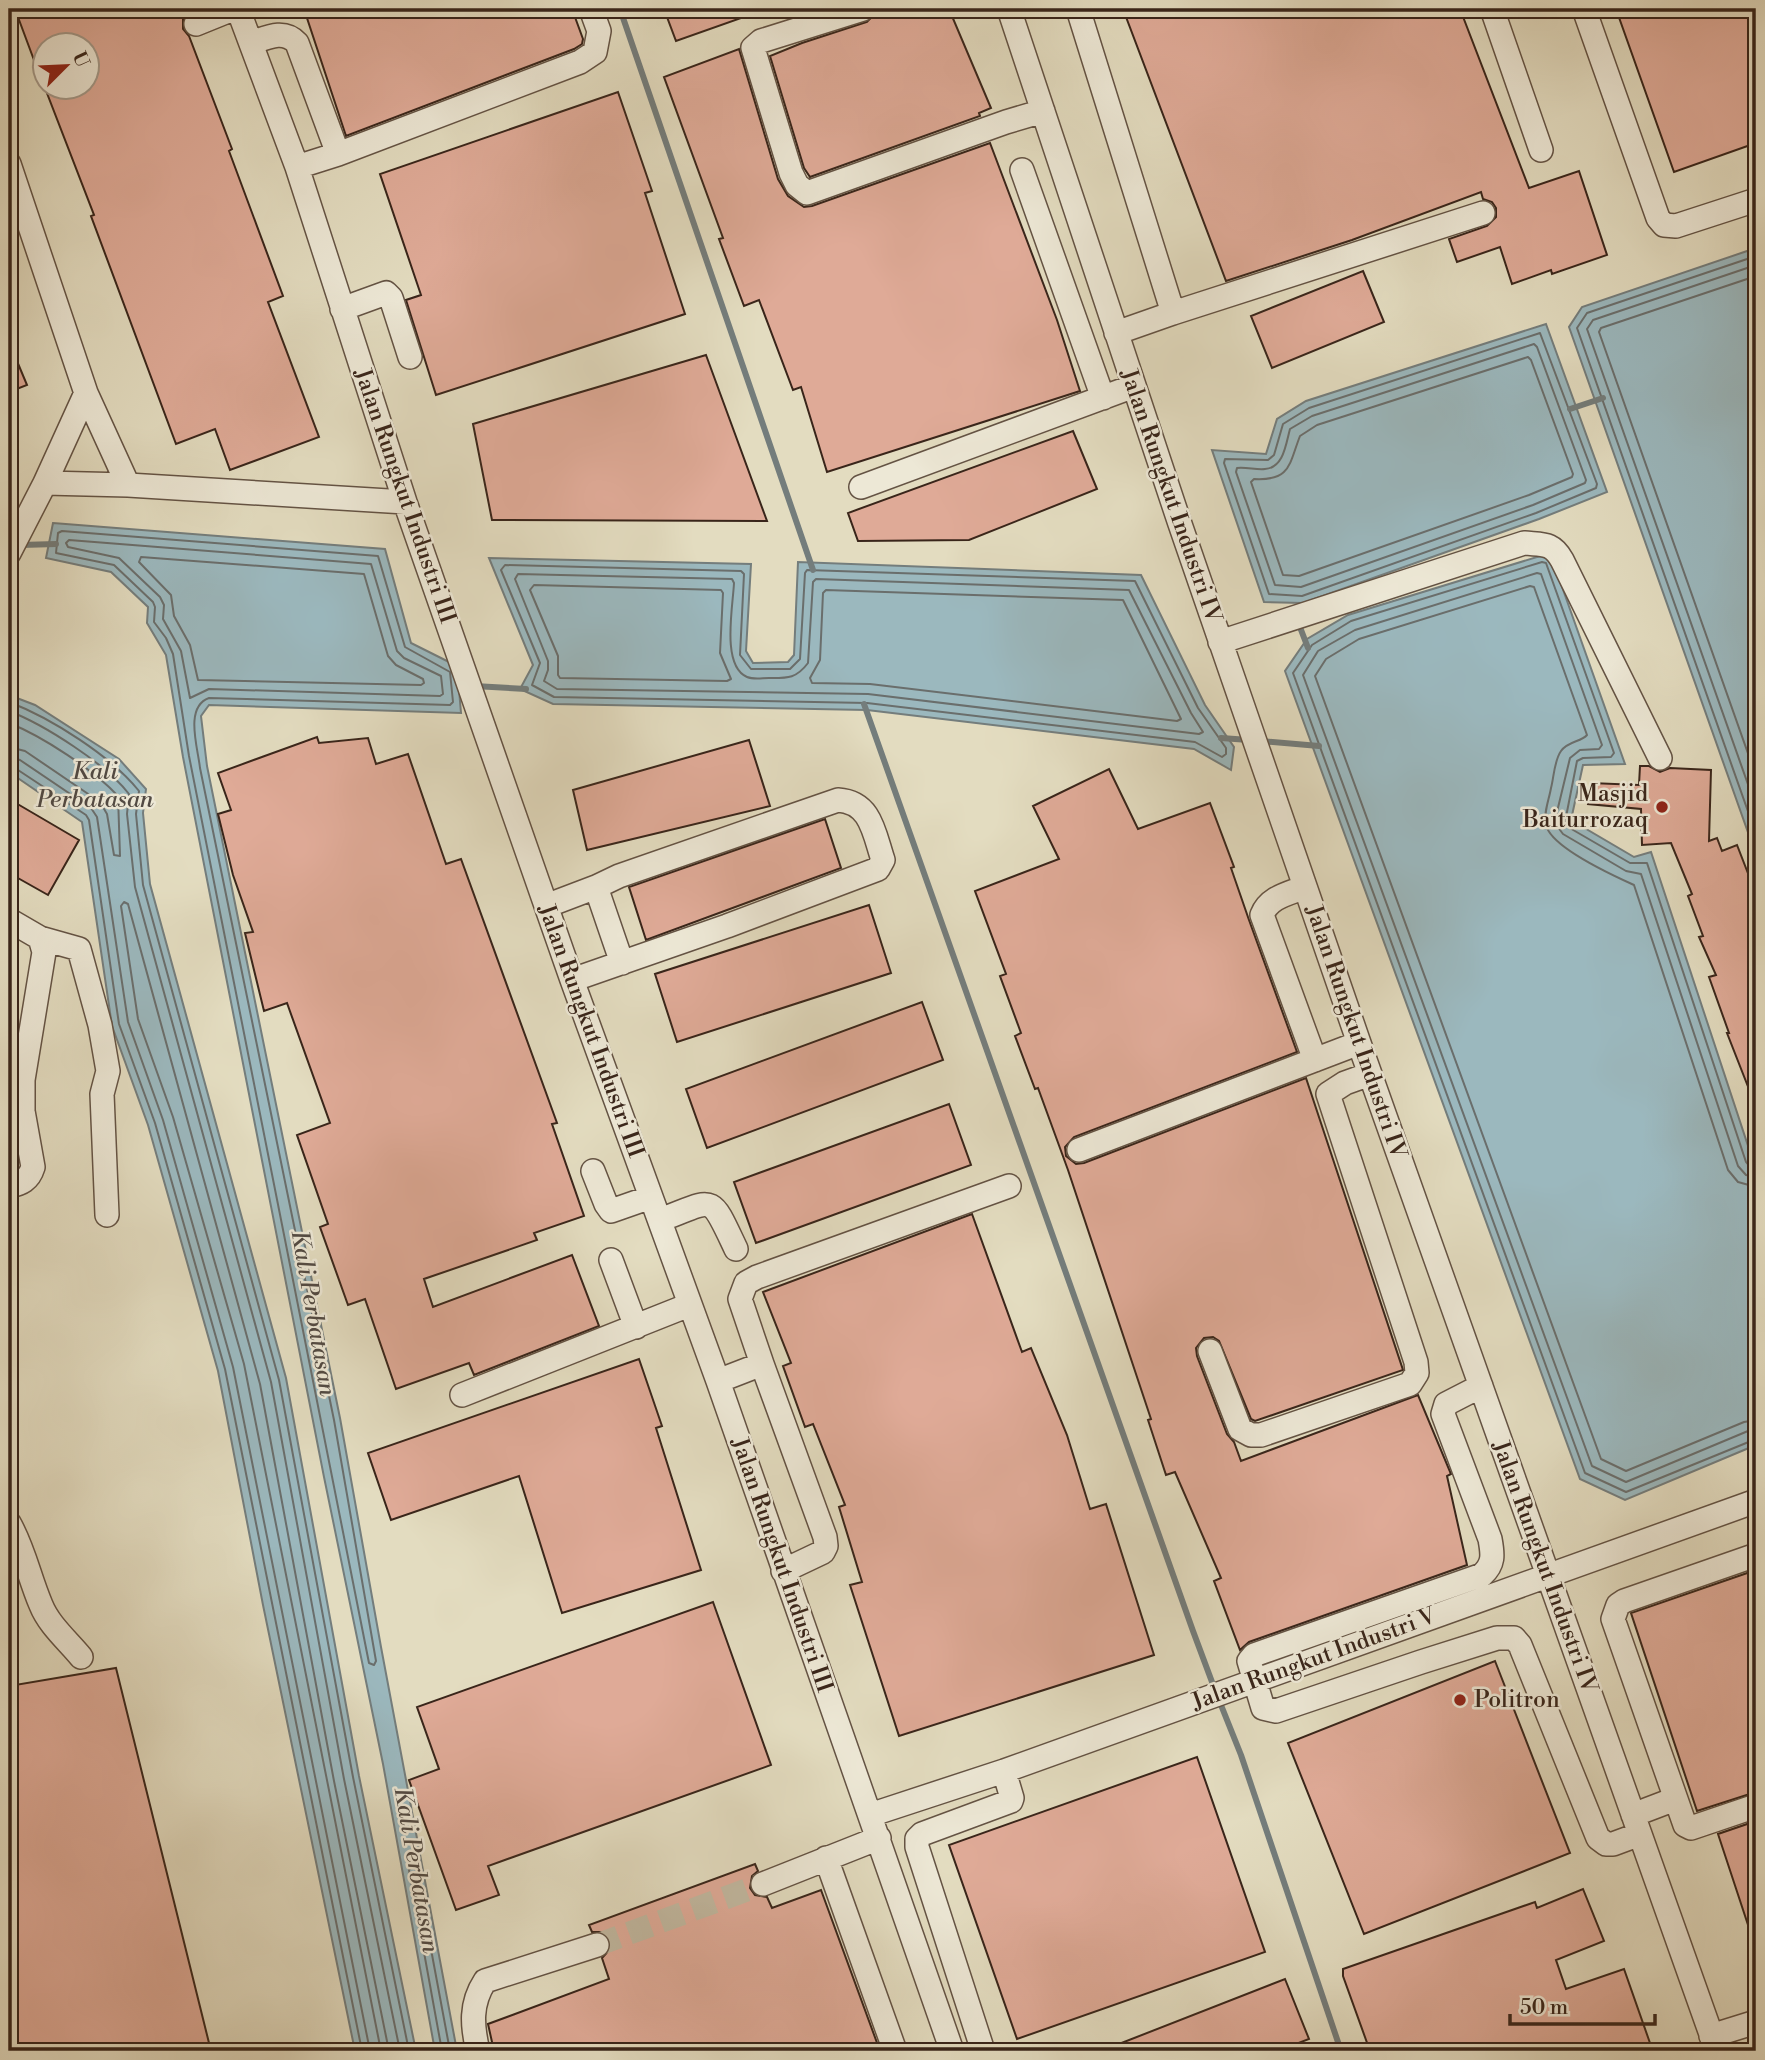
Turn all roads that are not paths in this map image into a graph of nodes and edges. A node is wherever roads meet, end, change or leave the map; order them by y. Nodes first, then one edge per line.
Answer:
1 (236, 9) edge
2 (591, 9) edge
3 (863, 9) edge
4 (1009, 9) edge
5 (1077, 9) edge
6 (1492, 9) edge
7 (1584, 9) edge
8 (196, 24) dead end
9 (251, 43) junction
10 (1043, 111) junction
11 (1541, 150) dead end
12 (338, 154) junction
13 (9, 164) edge
14 (297, 167) junction
15 (1022, 170) dead end
16 (1756, 200) edge
17 (1483, 213) dead end
18 (342, 309) junction
19 (1173, 313) junction
20 (1116, 333) junction
21 (410, 357) dead end
22 (1134, 386) junction
23 (86, 393) junction
24 (1104, 398) junction
25 (45, 484) junction
26 (128, 485) junction
27 (861, 487) dead end
28 (405, 502) junction
29 (9, 553) edge
30 (1220, 642) junction
31 (1660, 758) dead end
32 (596, 887) junction
33 (1305, 887) junction
34 (546, 906) junction
35 (9, 920) edge
36 (40, 938) junction
37 (622, 963) junction
38 (572, 980) junction
39 (1359, 1043) junction
40 (1315, 1060) junction
41 (1370, 1074) junction
42 (16, 1081) edge
43 (1079, 1150) dead end
44 (593, 1171) dead end
45 (9, 1186) edge
46 (1009, 1186) dead end
47 (651, 1197) junction
48 (107, 1215) dead end
49 (660, 1220) junction
50 (736, 1250) dead end
51 (611, 1260) dead end
52 (689, 1305) junction
53 (636, 1327) junction
54 (1210, 1351) dead end
55 (762, 1364) junction
56 (718, 1381) junction
57 (1481, 1386) junction
58 (462, 1395) dead end
59 (1756, 1501) edge
60 (9, 1523) edge
61 (1756, 1555) edge
62 (783, 1571) junction
63 (1548, 1575) junction
64 (81, 1657) dead end
65 (1244, 1683) junction
66 (1004, 1771) junction
67 (1675, 1799) junction
68 (1756, 1806) edge
69 (870, 1815) junction
70 (1636, 1824) junction
71 (879, 1838) junction
72 (826, 1858) junction
73 (762, 1884) tunnel mouth
74 (597, 1945) tunnel mouth
75 (1756, 2022) edge
76 (1714, 2044) edge
77 (478, 2051) edge
78 (895, 2051) edge
79 (952, 2051) edge
80 (983, 2051) edge

1 - 8 street
1 - 9 street, Jalan Rungkut Industri III
2 - 12 street
3 - 10 street
4 - 10 street, Jalan Rungkut Industri IV
5 - 19 street
6 - 11 street
7 - 16 street
9 - 12 street
9 - 14 street, Jalan Rungkut Industri III
10 - 20 street, Jalan Rungkut Industri IV
12 - 14 street
13 - 23 street
14 - 18 street, Jalan Rungkut Industri III
15 - 24 street
17 - 19 street
18 - 21 street
18 - 28 street, Jalan Rungkut Industri III
19 - 20 street
20 - 22 street, Jalan Rungkut Industri IV
22 - 24 street
22 - 30 street, Jalan Rungkut Industri IV
23 - 25 street
23 - 26 street
24 - 27 street
25 - 26 street
25 - 29 street
26 - 28 street
28 - 34 street, Jalan Rungkut Industri III
30 - 31 street
30 - 33 street, Jalan Rungkut Industri IV
32 - 34 street
32 - 37 street
32 - 37 street
33 - 39 street, Jalan Rungkut Industri IV
33 - 40 street
34 - 38 street, Jalan Rungkut Industri III
35 - 36 street
36 - 42 street
36 - 48 street
37 - 38 street
38 - 47 street, Jalan Rungkut Industri III
39 - 40 street
39 - 41 street, Jalan Rungkut Industri IV
40 - 43 street
41 - 54 street
41 - 57 street, Jalan Rungkut Industri IV
42 - 45 street
44 - 47 street
46 - 55 street
47 - 49 street, Jalan Rungkut Industri III
49 - 50 street
49 - 52 street, Jalan Rungkut Industri III
51 - 53 street
52 - 53 street
52 - 56 street, Jalan Rungkut Industri III
53 - 58 street
55 - 56 street
55 - 62 street
56 - 62 street, Jalan Rungkut Industri III
57 - 63 street, Jalan Rungkut Industri IV
57 - 65 street
59 - 63 street, Jalan Rungkut Industri V
60 - 64 street
61 - 67 street
62 - 69 street, Jalan Rungkut Industri III
63 - 65 street, Jalan Rungkut Industri V
63 - 70 street, Jalan Rungkut Industri IV
65 - 66 street, Jalan Rungkut Industri V
65 - 70 street
66 - 69 street, Jalan Rungkut Industri V
66 - 80 street
67 - 68 street
67 - 70 street
69 - 71 street, Jalan Rungkut Industri III
70 - 76 street, Jalan Rungkut Industri IV
71 - 72 street
71 - 79 street, Jalan Rungkut Industri III
72 - 73 street
72 - 78 street
74 - 77 street
75 - 76 street

